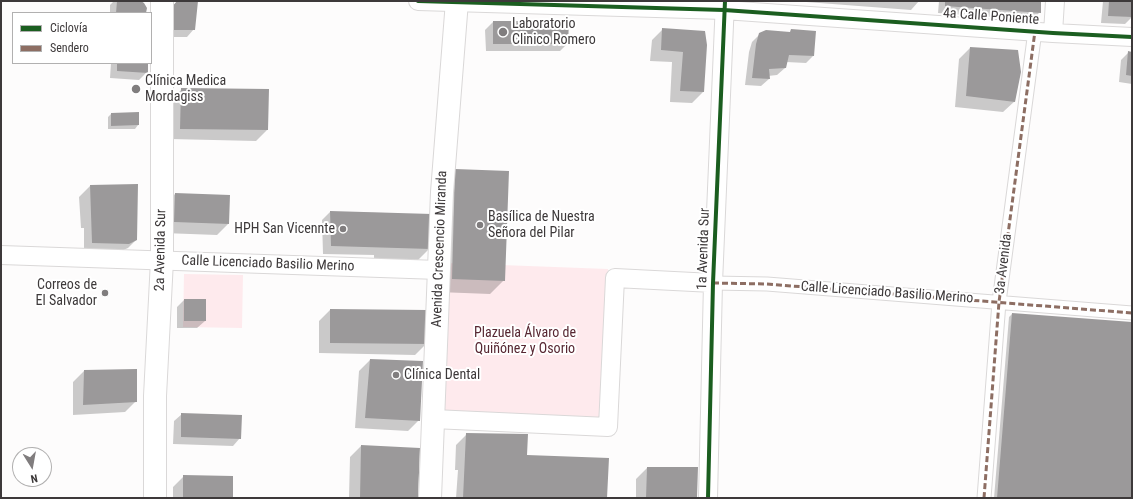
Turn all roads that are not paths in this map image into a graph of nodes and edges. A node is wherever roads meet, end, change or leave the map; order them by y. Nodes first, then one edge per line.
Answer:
1 (162, 1) edge
2 (418, 1) edge
3 (1055, 1) edge
4 (457, 2) edge
5 (725, 6) edge
6 (1035, 31) junction
7 (1053, 33) junction
8 (1132, 36) edge
9 (1, 255) edge
10 (162, 260) junction
11 (439, 270) junction
12 (714, 283) junction
13 (999, 302) junction
14 (1132, 313) edge
15 (434, 420) junction
16 (155, 498) edge
17 (430, 498) edge
18 (708, 498) edge
19 (984, 498) edge

1 - 10 main road, 2a Avenida Sur
2 - 4 street, 4a Calle Poniente
3 - 7 street
4 - 5 street, 4a Calle Poniente
4 - 11 main road, Avenida Crescencio Miranda
5 - 6 street, 4a Calle Poniente
5 - 12 street, 1a Avenida Sur
6 - 7 street, 4a Calle Poniente
6 - 13 street, 3a Avenida
7 - 8 street, 4a Calle Poniente
9 - 10 street, Calle Licenciado Basilio Merino
10 - 11 street, Calle Licenciado Basilio Merino
10 - 16 main road, 2a Avenida Sur
11 - 15 main road, Avenida Crescencio Miranda
12 - 13 street, Calle Licenciado Basilio Merino
12 - 15 street
12 - 18 street, 1a Avenida Sur
13 - 14 street, Calle Licenciado Basilio Merino
13 - 19 street, 3a Avenida
15 - 17 main road, Avenida Crescencio Miranda

